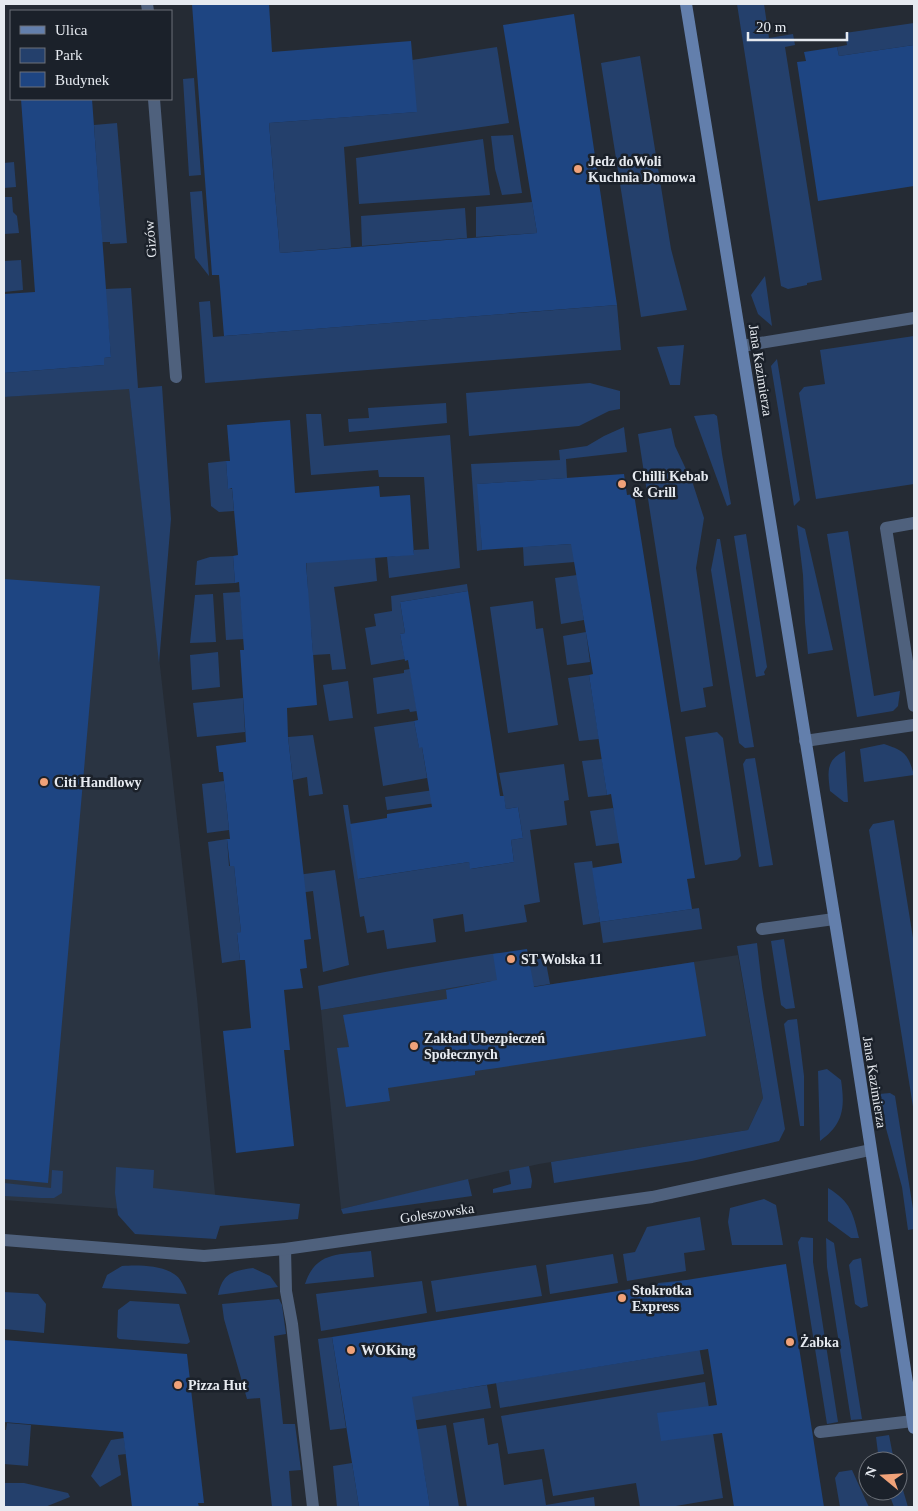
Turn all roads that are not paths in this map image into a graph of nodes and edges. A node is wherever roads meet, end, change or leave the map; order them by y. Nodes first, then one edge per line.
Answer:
1 (686, 4) edge
2 (154, 100) edge
3 (914, 318) edge
4 (742, 346) junction
5 (176, 377) dead end
6 (914, 523) edge
7 (914, 706) edge
8 (914, 725) edge
9 (805, 741) junction
10 (834, 919) junction
11 (762, 929) dead end
12 (870, 1150) junction
13 (4, 1240) edge
14 (285, 1249) junction
15 (914, 1425) edge
16 (820, 1432) dead end
17 (313, 1507) edge

1 - 4 street, Jana Kazimierza
2 - 5 street, Gizów
3 - 4 street
4 - 9 street, Jana Kazimierza
6 - 7 street
8 - 9 street
9 - 10 street, Jana Kazimierza
10 - 11 street
10 - 12 street, Jana Kazimierza
12 - 14 street, Goleszowska
12 - 15 street, Jana Kazimierza
13 - 14 street, Goleszowska
14 - 17 street
15 - 16 street

